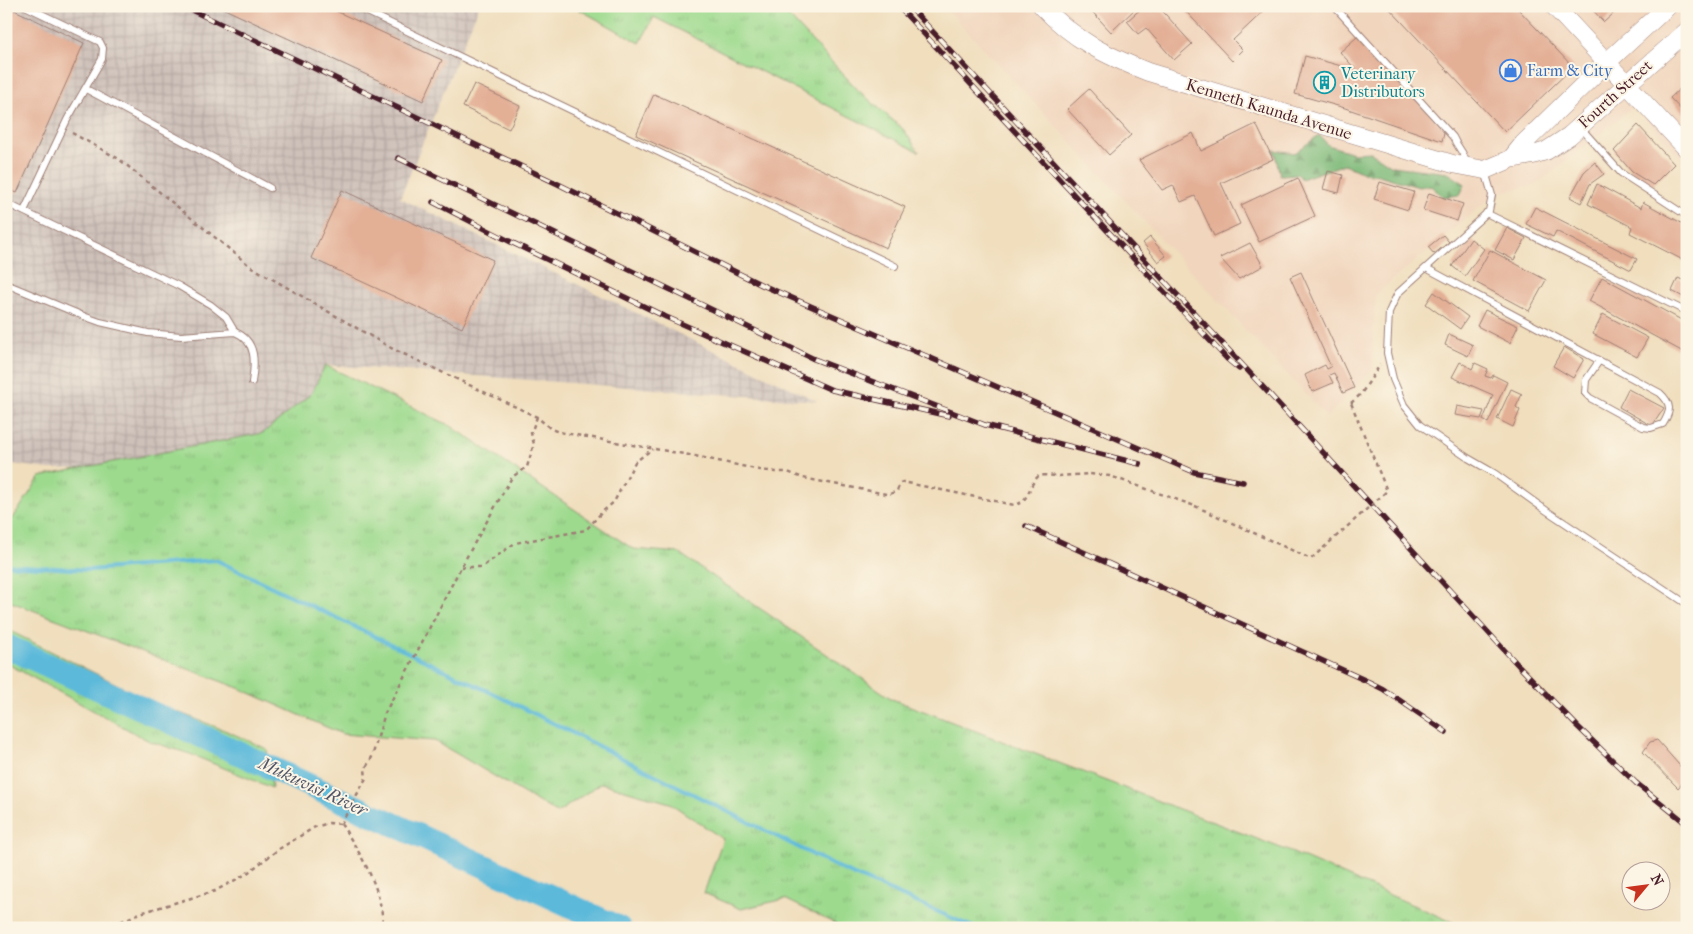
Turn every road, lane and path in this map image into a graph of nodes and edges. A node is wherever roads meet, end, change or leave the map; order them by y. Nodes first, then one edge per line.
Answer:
1 (26, 6) edge
2 (356, 6) edge
3 (1042, 6) edge
4 (1334, 6) edge
5 (1554, 6) edge
6 (1668, 6) edge
7 (1687, 31) edge
8 (1607, 62) junction
9 (1626, 84) junction
10 (86, 89) junction
11 (1579, 126) junction
12 (64, 128) junction
13 (1687, 149) edge
14 (1511, 159) junction
15 (1466, 166) junction
16 (1485, 170) junction
17 (270, 188) dead end
18 (6, 203) edge
19 (24, 211) junction
20 (1486, 213) junction
21 (1687, 216) edge
22 (896, 266) dead end
23 (1426, 268) junction
24 (6, 284) edge
25 (1687, 312) edge
26 (235, 332) junction
27 (1387, 353) junction
28 (1599, 361) junction
29 (252, 382) dead end
30 (537, 417) junction
31 (655, 449) junction
32 (461, 567) junction
33 (1687, 604) edge
34 (342, 824) junction
35 (106, 928) edge
36 (383, 928) edge

1 - 10 lane
2 - 22 lane
3 - 15 main road, Kenneth Kaunda Avenue
4 - 15 lane
5 - 8 main road
6 - 8 main road
7 - 9 main road, Fourth Street
8 - 9 main road
8 - 14 main road
9 - 11 main road, Fourth Street
9 - 13 main road
10 - 12 lane
10 - 17 lane
11 - 14 main road, Fourth Street
11 - 21 lane
12 - 19 lane
12 - 30 path
14 - 16 main road
15 - 16 main road, Kenneth Kaunda Avenue
16 - 20 lane
18 - 19 lane
19 - 26 lane
20 - 23 lane
20 - 25 lane
23 - 27 lane
23 - 28 lane
24 - 26 lane
26 - 29 lane
27 - 31 path, bridge
27 - 33 lane
28 - 28 lane
30 - 31 path
30 - 32 path
31 - 32 path
32 - 34 path
34 - 35 path
34 - 36 path

